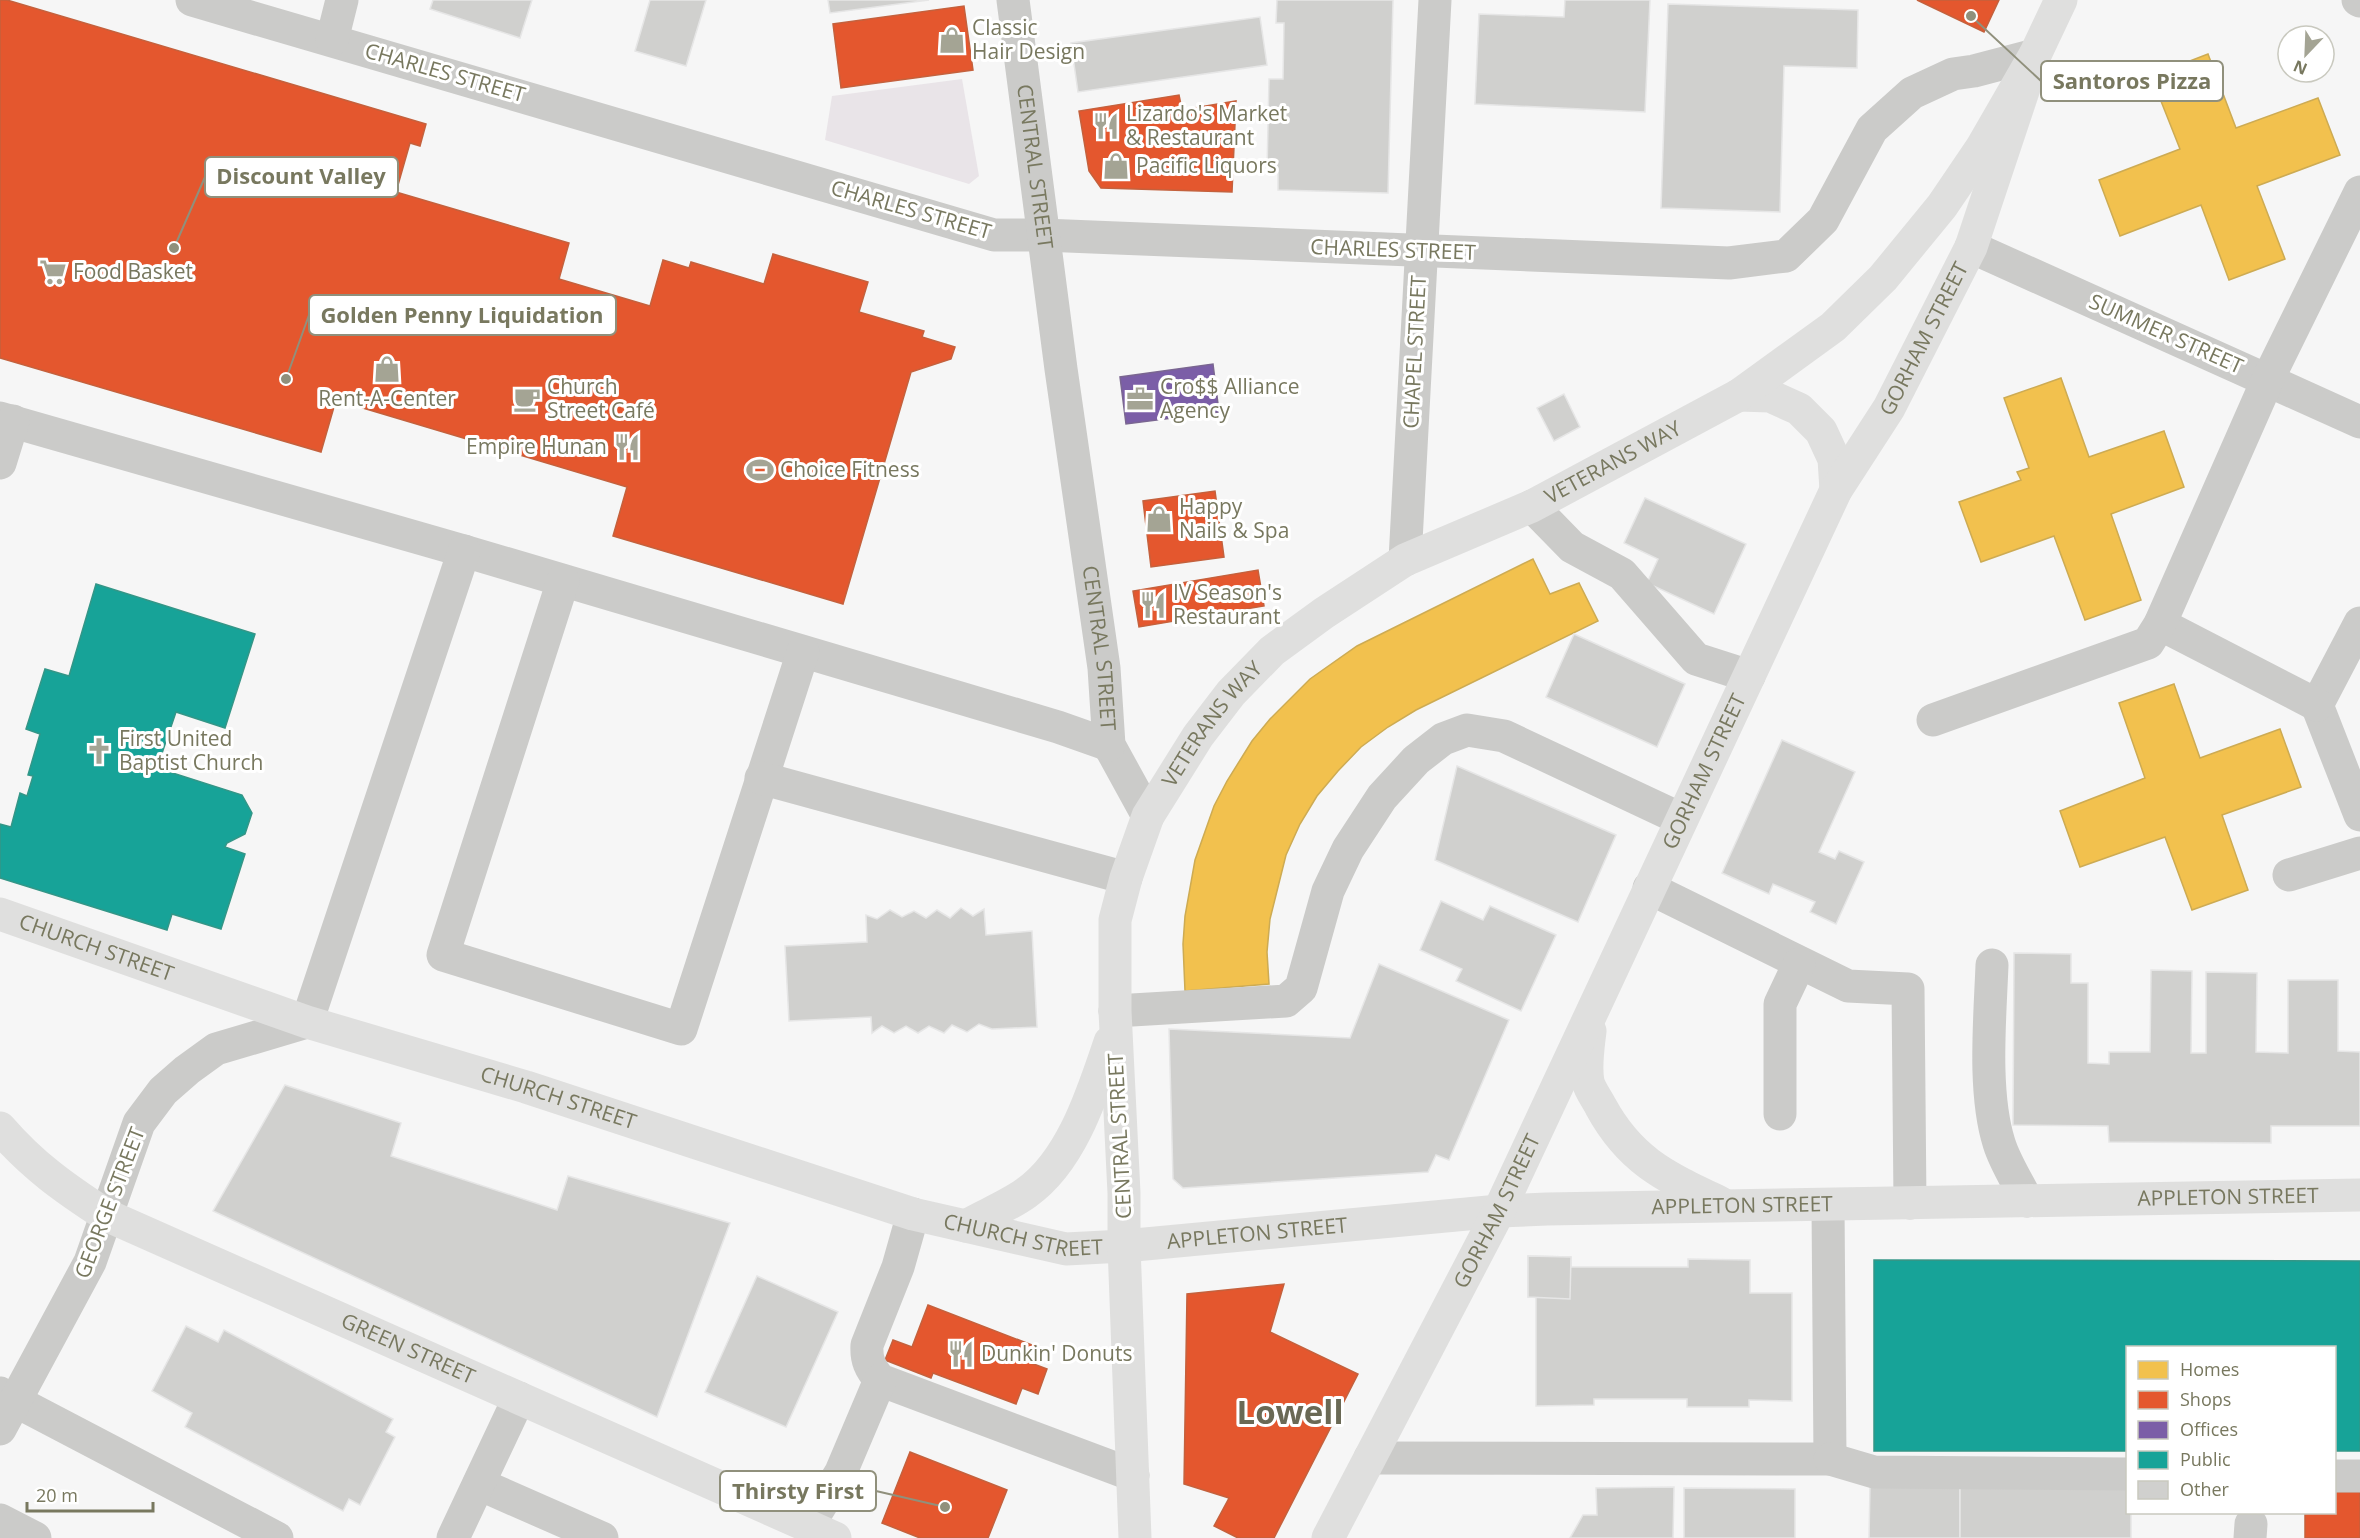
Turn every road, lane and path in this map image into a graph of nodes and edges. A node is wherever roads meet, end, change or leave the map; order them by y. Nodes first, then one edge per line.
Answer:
1 (192, 0) edge
2 (342, 0) edge
3 (1013, 0) edge
4 (1435, 0) edge
5 (2061, 0) edge
6 (332, 40) junction
7 (2035, 55) junction
8 (2360, 192) edge
9 (1043, 235) junction
10 (1971, 247) junction
11 (1420, 251) junction
12 (2268, 379) junction
13 (1739, 395) junction
14 (6, 419) edge
15 (2360, 422) edge
16 (0, 463) edge
17 (1836, 490) junction
18 (1532, 506) junction
19 (464, 551) junction
20 (1405, 560) junction
21 (563, 581) junction
22 (2360, 623) edge
23 (2160, 624) junction
24 (803, 652) junction
25 (1749, 676) junction
26 (2317, 705) junction
27 (1933, 720) dead end
28 (1109, 745) junction
29 (761, 778) junction
30 (2360, 815) edge
31 (1148, 816) junction
32 (1681, 819) junction
33 (2360, 853) edge
34 (2289, 875) dead end
35 (1126, 878) junction
36 (1649, 888) junction
37 (0, 914) edge
38 (1799, 964) junction
39 (1992, 964) dead end
40 (1592, 1015) junction
41 (1115, 1018) junction
42 (307, 1022) junction
43 (1780, 1114) dead end
44 (0, 1128) edge
45 (2360, 1195) edge
46 (2027, 1201) junction
47 (1910, 1203) junction
48 (1828, 1205) junction
49 (1728, 1206) junction
50 (1499, 1211) junction
51 (913, 1214) junction
52 (106, 1215) junction
53 (966, 1226) junction
54 (1124, 1246) junction
55 (880, 1380) junction
56 (519, 1398) junction
57 (5, 1408) edge
58 (1370, 1458) junction
59 (1830, 1459) junction
60 (2126, 1474) edge
61 (1133, 1475) junction
62 (2336, 1476) edge
63 (2360, 1476) edge
64 (479, 1484) junction
65 (0, 1520) edge
66 (821, 1532) edge
67 (35, 1538) edge
68 (277, 1538) edge
69 (453, 1538) edge
70 (602, 1538) edge
71 (1135, 1538) edge
72 (1328, 1538) edge

1 - 6 street, CHARLES STREET
2 - 6 street
3 - 9 street, CENTRAL STREET
4 - 11 street, CHAPEL STREET
5 - 7 main road, GORHAM STREET
6 - 9 street, CHARLES STREET
7 - 10 main road, GORHAM STREET
7 - 11 street, CHARLES STREET
7 - 13 main road, VETERANS WAY
8 - 12 street
9 - 11 street, CHARLES STREET
9 - 28 street, CENTRAL STREET
10 - 12 street, SUMMER STREET
10 - 17 main road, GORHAM STREET
11 - 20 street, CHAPEL STREET
12 - 15 street, SUMMER STREET
12 - 23 street
13 - 17 main road
13 - 18 main road, VETERANS WAY
14 - 16 street
14 - 19 street
17 - 25 main road, GORHAM STREET
18 - 20 main road, VETERANS WAY
18 - 25 street
19 - 21 street
19 - 42 street
20 - 31 main road, VETERANS WAY
21 - 24 street
21 - 29 street
22 - 26 street
23 - 26 street
23 - 27 street
24 - 28 street
24 - 29 street
25 - 32 main road, GORHAM STREET
26 - 30 street
28 - 31 street, CENTRAL STREET
29 - 35 street
31 - 35 main road, CENTRAL STREET
32 - 36 main road, GORHAM STREET
32 - 41 street
33 - 34 street
35 - 41 main road, CENTRAL STREET
36 - 38 street
36 - 40 main road, GORHAM STREET
37 - 42 main road, CHURCH STREET
38 - 43 street
38 - 47 street
39 - 46 street
40 - 49 main road
40 - 50 main road, GORHAM STREET
41 - 53 main road
41 - 54 main road, CENTRAL STREET
42 - 51 main road, CHURCH STREET
42 - 52 street, GEORGE STREET
44 - 52 main road, GREEN STREET
45 - 46 main road, APPLETON STREET
46 - 47 main road, APPLETON STREET
47 - 48 main road, APPLETON STREET
48 - 49 main road, APPLETON STREET
48 - 59 street
49 - 50 main road, APPLETON STREET
50 - 54 main road, APPLETON STREET
50 - 58 main road, GORHAM STREET
51 - 53 main road, CHURCH STREET
51 - 55 street
52 - 56 main road, GREEN STREET
52 - 57 street, GEORGE STREET
53 - 54 main road, CHURCH STREET
54 - 61 main road, CENTRAL STREET
55 - 61 street
55 - 66 street
56 - 64 street
56 - 66 main road, GREEN STREET
57 - 68 street
58 - 59 street
58 - 72 main road, GORHAM STREET
59 - 60 street
61 - 71 main road, CENTRAL STREET
62 - 63 street
64 - 69 street
64 - 70 street
65 - 67 street

